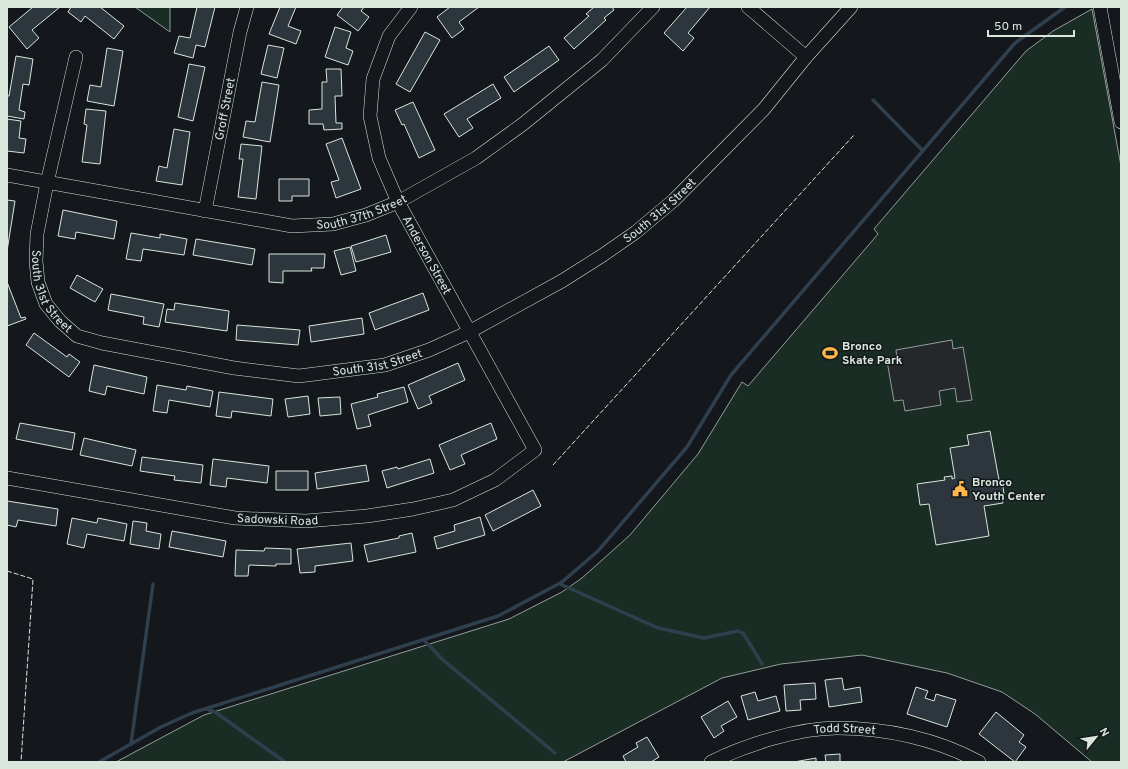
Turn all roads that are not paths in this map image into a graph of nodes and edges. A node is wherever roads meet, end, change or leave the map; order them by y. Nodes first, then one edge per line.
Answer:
1 (247, 7) edge
2 (411, 7) edge
3 (653, 7) edge
4 (748, 7) edge
5 (851, 7) edge
6 (1100, 7) edge
7 (76, 56) dead end
8 (806, 57) junction
9 (1121, 122) edge
10 (7, 175) edge
11 (47, 183) junction
12 (398, 202) junction
13 (205, 211) junction
14 (469, 332) junction
15 (535, 450) joint
16 (7, 478) edge
17 (711, 762) edge
18 (979, 762) edge

1 - 13 street, Groff Street
2 - 12 street, Anderson Street
3 - 12 street, South 37th Street
4 - 8 street
5 - 8 street, South 31st Street
6 - 9 street
7 - 11 street, South 31st Street
8 - 14 street, South 31st Street
10 - 11 street, South 37th Street
11 - 13 street, South 37th Street
11 - 14 street, South 31st Street
12 - 13 street, South 37th Street
12 - 14 street, Anderson Street
14 - 15 street, Anderson Street
15 - 16 street, Sadowski Road
17 - 18 street, Todd Street

